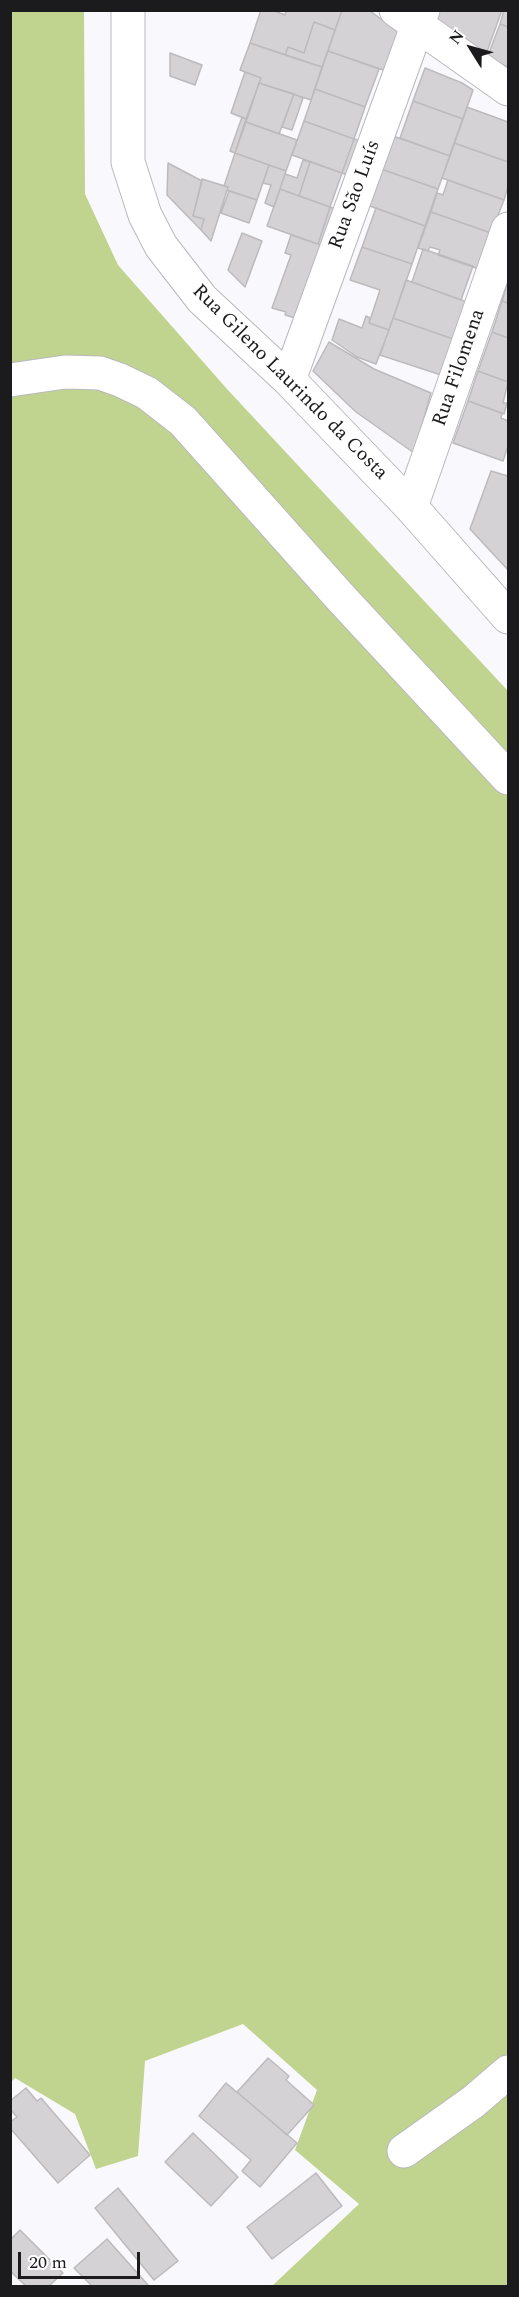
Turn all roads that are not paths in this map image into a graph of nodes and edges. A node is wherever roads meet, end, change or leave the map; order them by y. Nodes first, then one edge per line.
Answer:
1 (128, 10) edge
2 (412, 15) edge
3 (508, 89) edge
4 (508, 229) edge
5 (10, 380) edge
6 (289, 380) junction
7 (411, 507) junction
8 (508, 617) edge
9 (508, 778) edge
10 (508, 2072) edge
11 (404, 2151) dead end

1 - 6 street, Rua Gileno Laurindo da Costa
2 - 3 street
2 - 6 street, Rua São Luís
4 - 7 street, Rua Filomena
5 - 9 street
6 - 7 street, Rua Gileno Laurindo da Costa
7 - 8 street, Rua Gileno Laurindo da Costa
10 - 11 street

